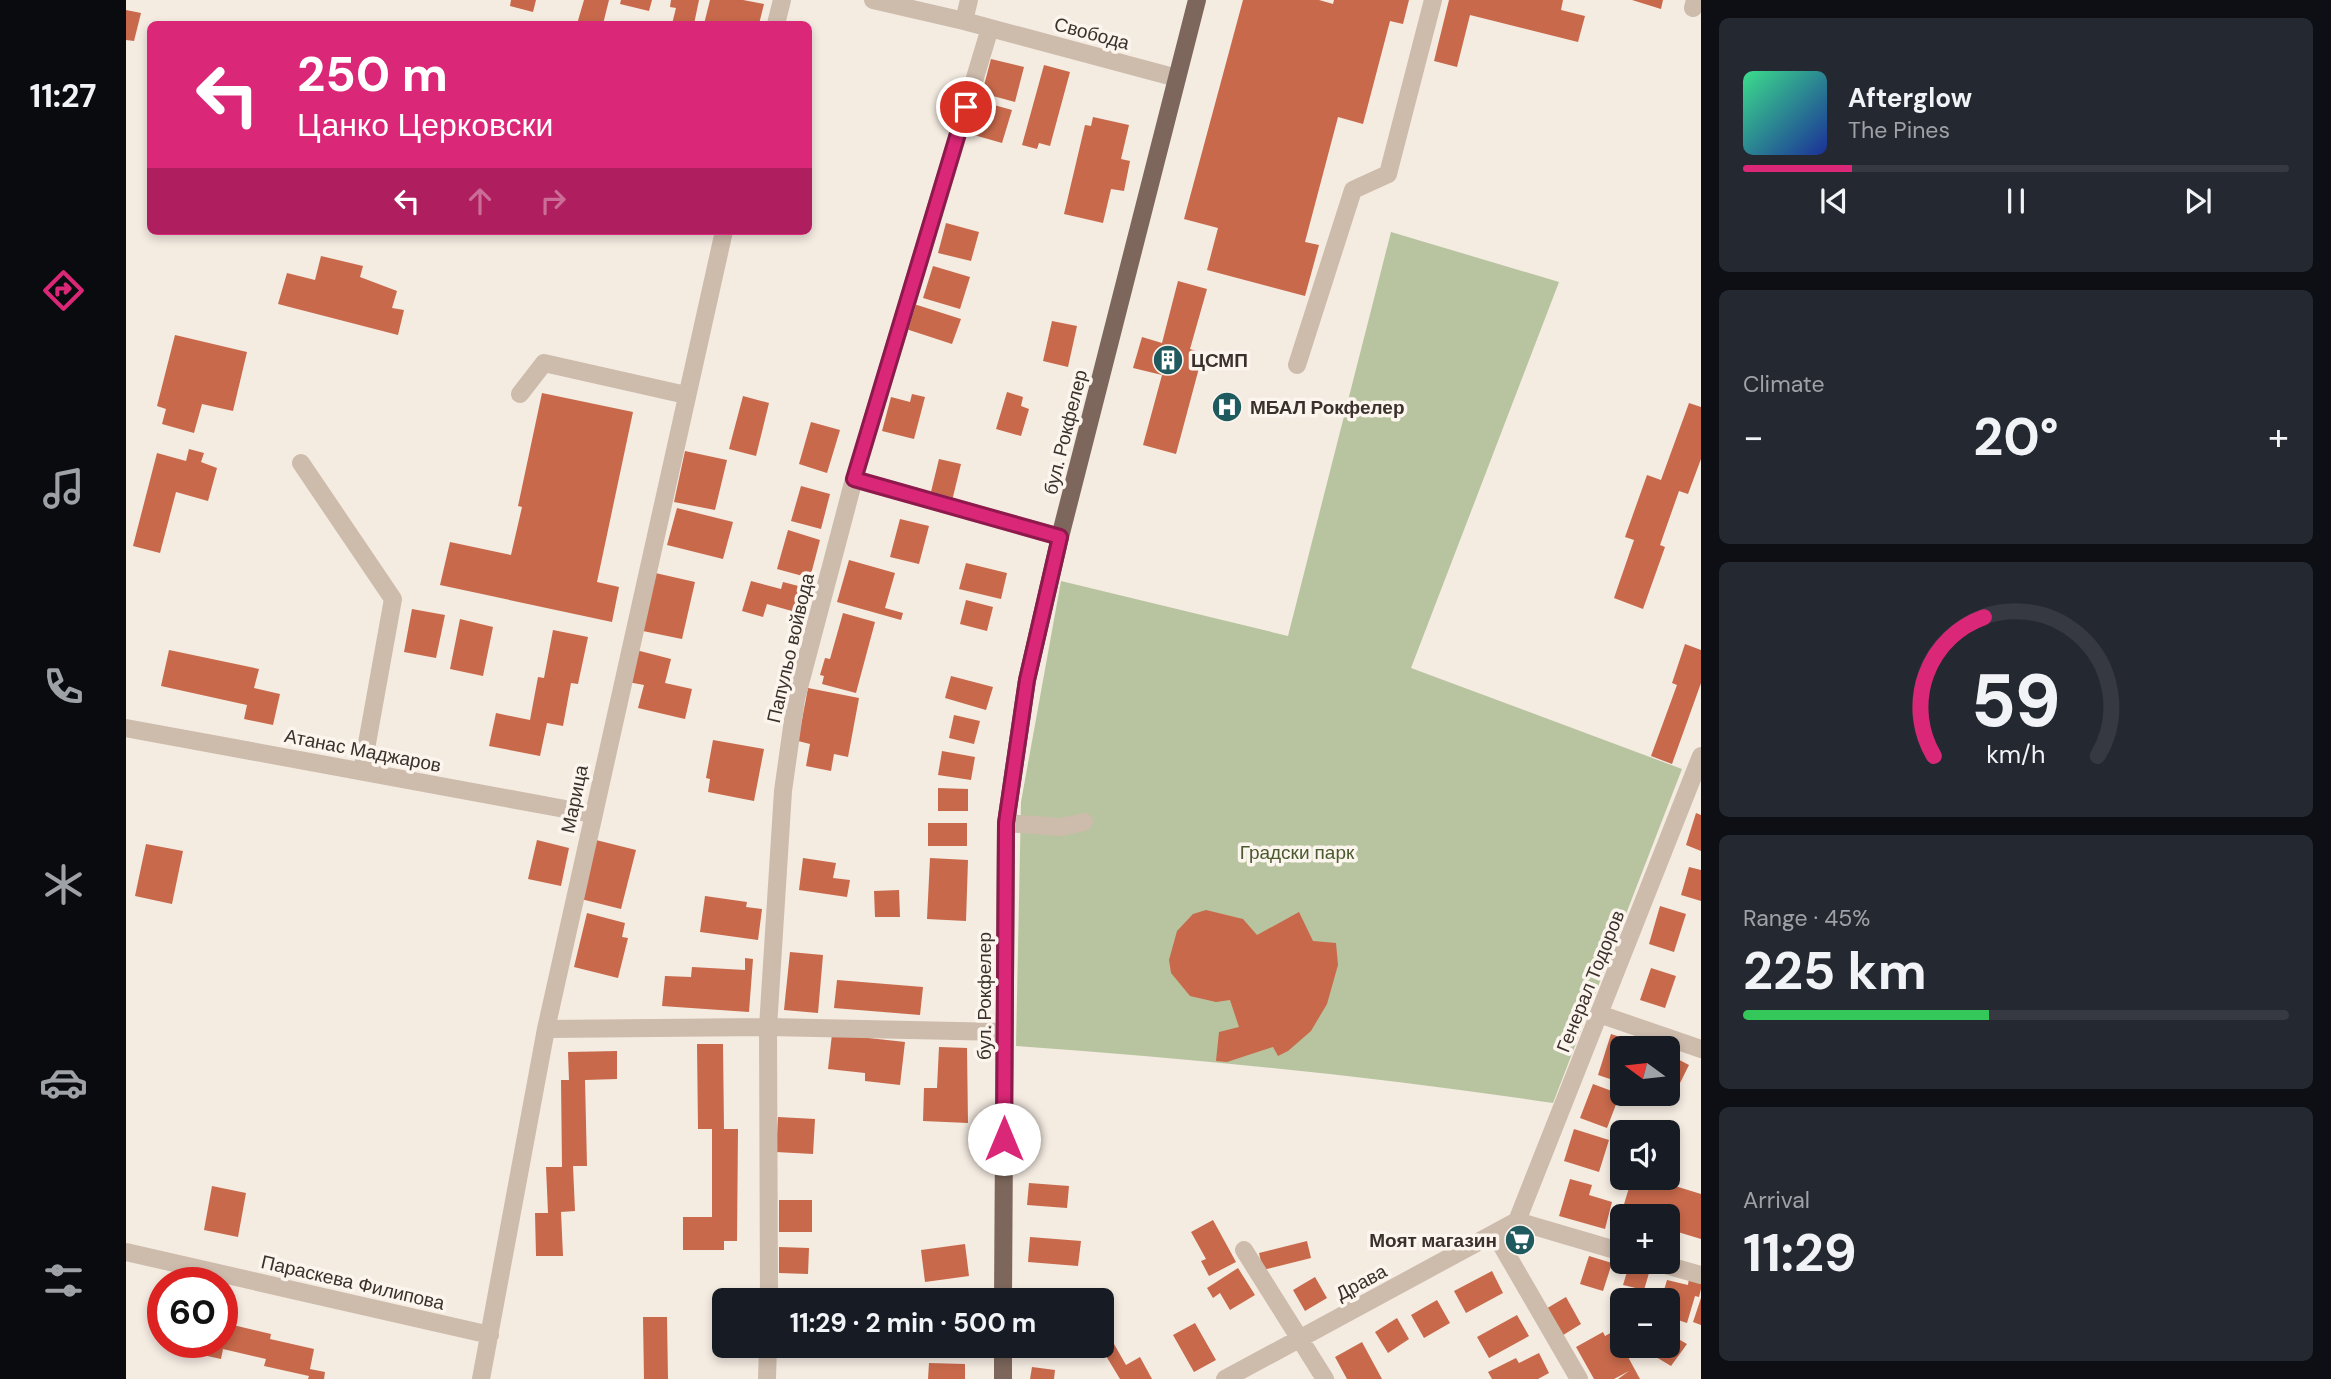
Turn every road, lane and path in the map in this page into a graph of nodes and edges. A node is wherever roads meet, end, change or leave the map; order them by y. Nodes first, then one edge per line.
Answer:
1 (782, 0) edge
2 (873, 0) edge
3 (969, 0) edge
4 (1197, 0) edge
5 (1433, 0) edge
6 (777, 21) edge
7 (964, 21) junction
8 (990, 28) junction
9 (1177, 78) junction
10 (723, 235) edge
11 (1297, 365) dead end
12 (520, 394) dead end
13 (686, 395) junction
14 (301, 463) dead end
15 (854, 479) junction
16 (1060, 537) junction
17 (126, 728) edge
18 (1701, 757) edge
19 (362, 771) junction
20 (1696, 783) edge
21 (592, 814) junction
22 (1084, 822) dead end
23 (1006, 823) junction
24 (1599, 1014) junction
25 (768, 1027) junction
26 (546, 1029) junction
27 (1004, 1032) junction
28 (1701, 1049) edge
29 (1517, 1221) junction
30 (1494, 1234) junction
31 (1610, 1248) edge
32 (1244, 1250) dead end
33 (126, 1252) edge
34 (1680, 1269) edge
35 (1701, 1275) edge
36 (769, 1288) edge
37 (1003, 1288) edge
38 (490, 1335) junction
39 (1302, 1338) junction
40 (768, 1358) edge
41 (1003, 1358) edge
42 (481, 1379) edge
43 (767, 1379) edge
44 (1003, 1379) edge
45 (1225, 1379) edge
46 (1325, 1379) edge
47 (1579, 1379) edge

1 - 6 street
2 - 7 street, Свобода
3 - 7 street
4 - 9 main road, бул. Рокфелер
5 - 11 street
7 - 8 street, Свобода
8 - 9 street, Свобода
8 - 15 street, Папульо войвода
9 - 16 main road, бул. Рокфелер
10 - 13 street, Марица
12 - 13 street
13 - 21 street, Марица
14 - 19 street
15 - 16 street
15 - 25 street, Папульо войвода
16 - 23 main road, бул. Рокфелер
17 - 19 street, Атанас Маджаров
18 - 20 street, Генерал Тодоров
19 - 21 street, Атанас Маджаров
20 - 24 street, Генерал Тодоров
21 - 26 street, Марица
22 - 23 street
23 - 27 main road, бул. Рокфелер
24 - 28 street
24 - 29 street, Генерал Тодоров
25 - 26 street
25 - 27 street
25 - 36 street, Папульо войвода
26 - 38 street, Марица
27 - 37 main road, бул. Рокфелер
29 - 30 street, Драва
29 - 31 street
30 - 39 street, Драва
30 - 47 street
32 - 39 street
33 - 38 street, Параскева Филипова
34 - 35 street
38 - 42 street, Марица
39 - 45 street, Драва
39 - 46 street
40 - 43 street
41 - 44 main road

